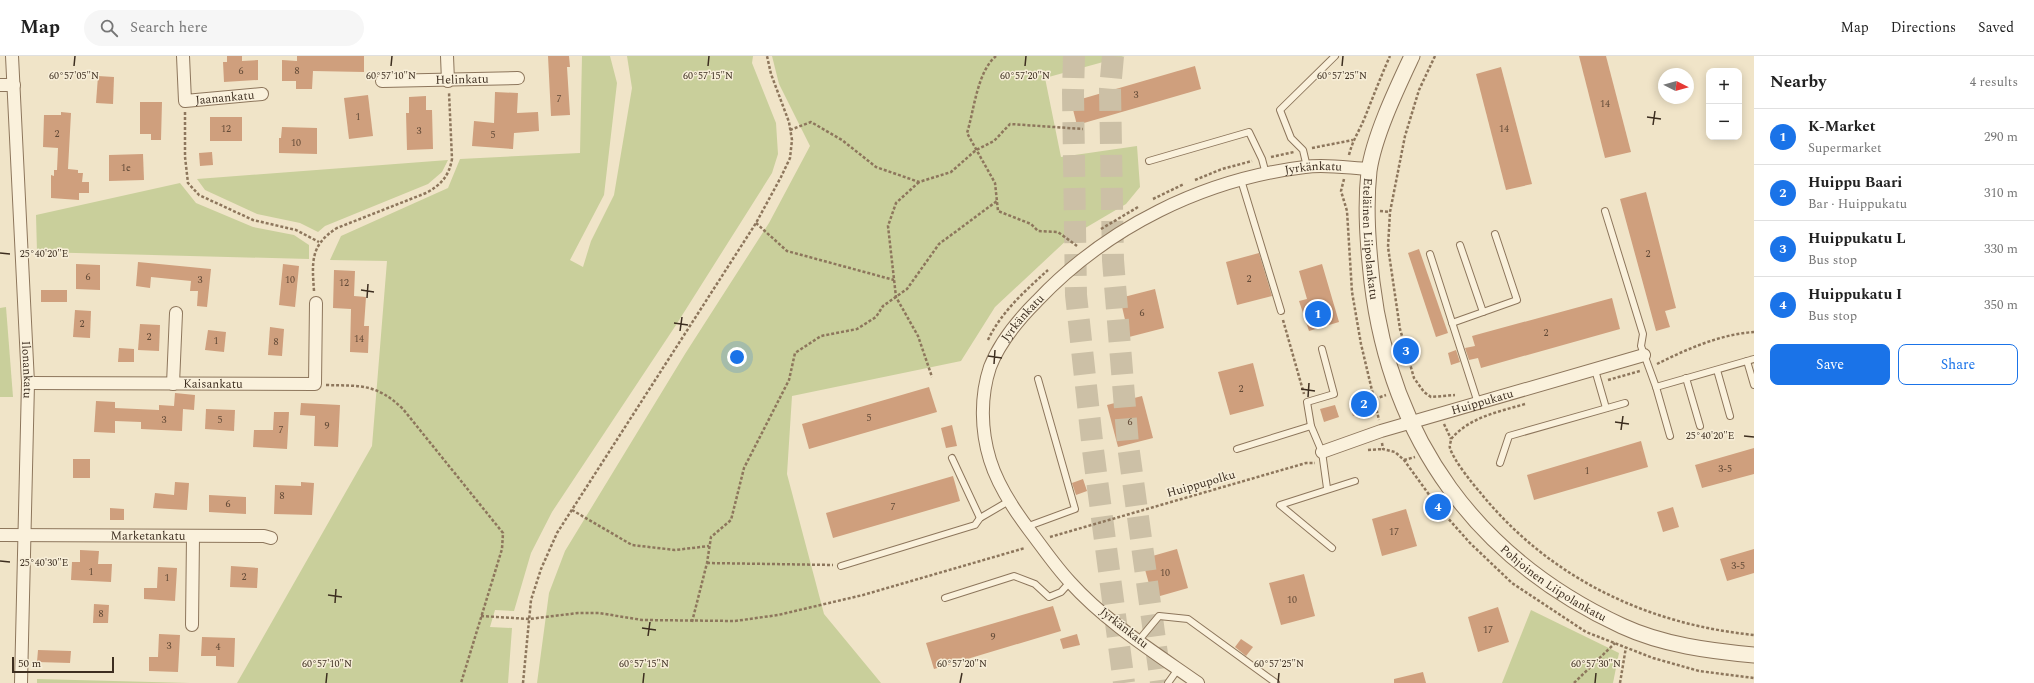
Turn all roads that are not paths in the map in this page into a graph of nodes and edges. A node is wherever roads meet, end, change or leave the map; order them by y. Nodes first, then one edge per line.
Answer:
1 (12, 56) edge
2 (183, 56) edge
3 (447, 56) edge
4 (1335, 56) edge
5 (1412, 56) edge
6 (518, 78) dead end
7 (448, 81) junction
8 (382, 82) dead end
9 (0, 85) edge
10 (14, 85) junction
11 (262, 94) dead end
12 (1149, 161) dead end
13 (1307, 167) junction
14 (1369, 169) junction
15 (1266, 174) junction
16 (1241, 180) junction
17 (1605, 211) dead end
18 (1495, 234) dead end
19 (1460, 245) dead end
20 (1430, 254) dead end
21 (316, 303) road end
22 (1281, 312) road end
23 (1483, 312) junction
24 (176, 313) dead end
25 (1452, 323) junction
26 (1322, 349) dead end
27 (1644, 355) junction
28 (1754, 359) edge
29 (1747, 361) junction
30 (1595, 370) junction
31 (1717, 370) junction
32 (1686, 378) junction
33 (1038, 379) dead end
34 (28, 383) junction
35 (173, 384) junction
36 (1754, 386) edge
37 (1656, 387) junction
38 (1478, 403) junction
39 (1625, 403) dead end
40 (1606, 408) junction
41 (1730, 416) dead end
42 (1411, 424) junction
43 (1311, 426) junction
44 (1700, 426) dead end
45 (1670, 436) dead end
46 (1237, 448) dead end
47 (1323, 457) junction
48 (952, 458) dead end
49 (1500, 463) dead end
50 (1355, 481) dead end
51 (1327, 488) junction
52 (1008, 500) junction
53 (980, 518) junction
54 (1026, 526) junction
55 (0, 535) edge
56 (24, 535) junction
57 (193, 536) junction
58 (271, 538) dead end
59 (1332, 548) dead end
60 (841, 566) road end
61 (1070, 582) junction
62 (945, 598) dead end
63 (192, 625) dead end
64 (1139, 640) junction
65 (1754, 655) edge
66 (1178, 669) junction
67 (21, 683) edge
68 (1168, 683) edge
69 (1198, 683) edge
70 (1276, 683) edge

1 - 10 street, Ilonankatu
2 - 11 street, Jaanankatu
3 - 7 street
4 - 13 lane
5 - 14 street, Eteläinen Liipolankatu
6 - 7 street, Helinkatu
7 - 8 street, Helinkatu
9 - 10 street
10 - 34 street, Ilonankatu
12 - 15 lane
13 - 14 street, Jyrkänkatu
13 - 15 street, Jyrkänkatu
14 - 42 street, Eteläinen Liipolankatu
15 - 16 street, Jyrkänkatu
16 - 22 lane
16 - 52 street, Jyrkänkatu
17 - 27 lane
18 - 23 lane
19 - 23 lane
20 - 25 lane
21 - 35 street, Kaisankatu
23 - 25 lane
24 - 35 street
25 - 38 lane
26 - 43 lane
27 - 30 street, Huippukatu
27 - 37 lane
28 - 29 lane
29 - 31 lane
29 - 36 lane
30 - 38 street, Huippukatu
30 - 40 lane
31 - 32 lane
31 - 41 lane
32 - 37 lane
32 - 44 lane
33 - 54 lane
34 - 35 street, Kaisankatu
34 - 56 street, Ilonankatu
37 - 45 lane
38 - 42 street, Huippukatu
39 - 40 lane
40 - 49 lane
42 - 47 street, Huippukatu
42 - 65 street, Pohjoinen Liipolankatu
43 - 46 lane
43 - 47 lane
47 - 51 lane
48 - 53 lane
50 - 51 lane
51 - 59 lane
52 - 53 lane
52 - 54 street, Jyrkänkatu
53 - 60 lane
54 - 61 street, Jyrkänkatu
55 - 56 street, Marketankatu
56 - 57 street, Marketankatu
56 - 67 street, Ilonankatu
57 - 58 street, Marketankatu
57 - 63 street
61 - 62 lane
61 - 64 street, Jyrkänkatu
64 - 66 street, Jyrkänkatu
64 - 70 lane
66 - 68 lane
66 - 69 street, Jyrkänkatu

